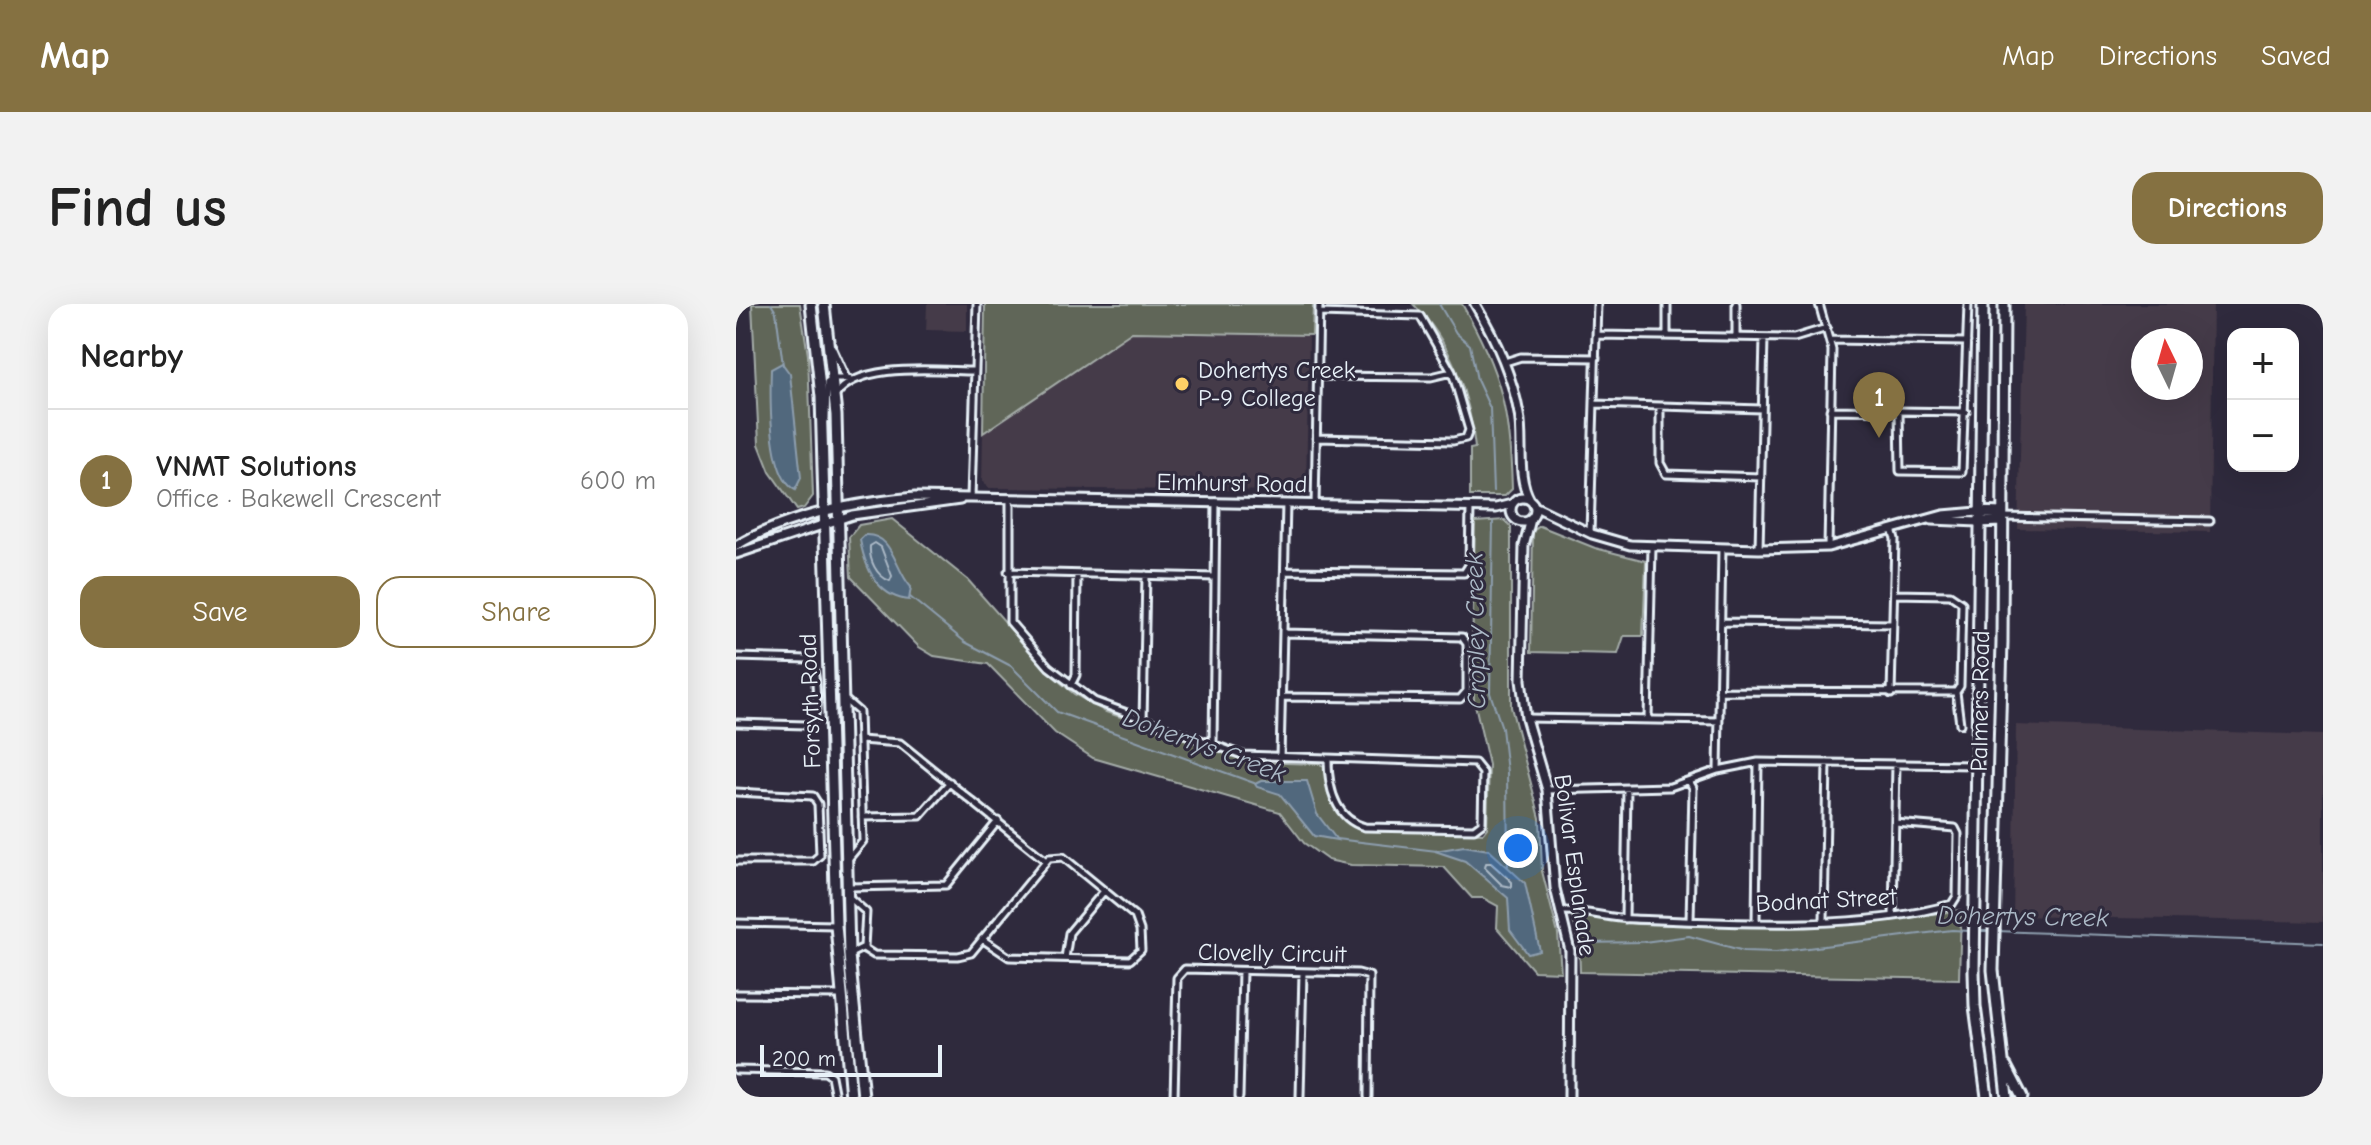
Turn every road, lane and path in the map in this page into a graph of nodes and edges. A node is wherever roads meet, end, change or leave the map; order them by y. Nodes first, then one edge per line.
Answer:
1 (811, 304) edge
2 (824, 304) edge
3 (977, 304) edge
4 (1319, 304) edge
5 (1475, 304) edge
6 (1597, 304) edge
7 (1667, 304) edge
8 (1736, 304) edge
9 (1819, 304) edge
10 (1968, 304) edge
11 (1983, 304) edge
12 (2004, 304) edge
13 (1319, 313) junction
14 (1827, 328) junction
15 (829, 333) junction
16 (1597, 335) junction
17 (1667, 336) junction
18 (1736, 337) junction
19 (1764, 338) junction
20 (1830, 340) junction
21 (1967, 342) junction
22 (1596, 358) junction
23 (1505, 362) junction
24 (975, 371) junction
25 (1452, 372) junction
26 (1316, 376) junction
27 (833, 379) junction
28 (849, 379) junction
29 (863, 379) junction
30 (835, 400) junction
31 (1594, 404) junction
32 (1660, 406) junction
33 (1762, 409) junction
34 (1830, 410) junction
35 (1899, 411) junction
36 (1966, 412) junction
37 (1316, 438) junction
38 (822, 448) junction
39 (1761, 477) junction
40 (1523, 483) junction
41 (969, 498) junction
42 (1010, 499) junction
43 (1216, 502) junction
44 (1514, 502) junction
45 (1532, 503) junction
46 (1286, 504) junction
47 (1315, 505) junction
48 (1470, 508) junction
49 (1496, 508) junction
50 (838, 514) junction
51 (1549, 517) junction
52 (1978, 517) junction
53 (2001, 517) junction
54 (824, 518) junction
55 (1513, 518) junction
56 (1532, 518) junction
57 (2210, 521) dead end
58 (1892, 529) junction
59 (1590, 533) junction
60 (736, 546) edge
61 (1524, 546) junction
62 (1652, 547) junction
63 (1828, 547) junction
64 (1722, 549) junction
65 (1759, 549) junction
66 (736, 554) edge
67 (1286, 571) junction
68 (1008, 572) junction
69 (1077, 574) junction
70 (1146, 575) junction
71 (1215, 577) junction
72 (1894, 594) junction
73 (1721, 622) junction
74 (1893, 624) junction
75 (1283, 633) junction
76 (736, 657) edge
77 (1071, 685) junction
78 (1719, 691) junction
79 (1956, 692) junction
80 (1891, 694) junction
81 (1282, 697) junction
82 (843, 698) junction
83 (1526, 718) junction
84 (1648, 719) junction
85 (1143, 721) junction
86 (1719, 721) junction
87 (736, 723) edge
88 (1960, 724) dead end
89 (860, 740) junction
90 (1213, 743) junction
91 (1280, 758) junction
92 (1328, 759) junction
93 (1758, 762) junction
94 (1827, 763) junction
95 (1896, 764) junction
96 (1976, 765) junction
97 (1718, 770) junction
98 (1689, 781) junction
99 (950, 782) junction
100 (1627, 789) junction
101 (1547, 790) junction
102 (736, 792) edge
103 (862, 817) junction
104 (998, 821) junction
105 (1895, 823) junction
106 (849, 858) junction
107 (736, 861) edge
108 (1046, 861) junction
109 (1104, 891) junction
110 (849, 892) junction
111 (1561, 911) junction
112 (1893, 916) junction
113 (1625, 919) junction
114 (1824, 920) junction
115 (1690, 921) junction
116 (1756, 922) junction
117 (736, 923) edge
118 (836, 925) junction
119 (849, 925) junction
120 (982, 939) junction
121 (863, 948) junction
122 (849, 955) junction
123 (1065, 958) junction
124 (1242, 971) junction
125 (1303, 972) junction
126 (736, 994) edge
127 (840, 995) junction
128 (852, 996) junction
129 (2000, 1052) junction
130 (736, 1070) edge
131 (835, 1097) edge
132 (851, 1097) edge
133 (863, 1097) edge
134 (1174, 1097) edge
135 (1239, 1097) edge
136 (1300, 1097) edge
137 (1368, 1097) edge
138 (1569, 1097) edge
139 (1987, 1097) edge
140 (2007, 1097) edge
141 (2022, 1097) edge

1 - 38 highway, Forsyth Road
2 - 15 highway, Forsyth Road
3 - 24 street
4 - 13 street
5 - 23 street
6 - 16 street
7 - 17 street
8 - 18 street
9 - 14 street
10 - 21 street
11 - 52 highway, Palmers Road
12 - 53 highway, Palmers Road
13 - 25 street
13 - 26 street
14 - 19 street
14 - 20 street
15 - 27 highway, Forsyth Road
15 - 28 street
16 - 17 street
16 - 22 street
17 - 18 street
18 - 19 street
19 - 33 street
20 - 21 street
20 - 34 street
21 - 36 street
22 - 23 street
22 - 31 street
23 - 40 street
24 - 29 street
24 - 41 street
25 - 26 street
25 - 37 street
26 - 37 street
27 - 28 street
27 - 30 highway, Forsyth Road
27 - 38 street
28 - 29 street
29 - 30 street
30 - 50 highway, Forsyth Road
31 - 32 street
31 - 59 street
32 - 33 street
32 - 39 street
33 - 39 street
34 - 35 street
34 - 63 street
35 - 36 street
35 - 36 street
37 - 47 street
38 - 54 highway, Forsyth Road
39 - 65 street
40 - 44 street
40 - 45 street
41 - 42 street, Elmhurst Road
41 - 50 street, Elmhurst Road
42 - 43 street, Elmhurst Road
42 - 68 street
43 - 46 street, Elmhurst Road
43 - 71 street
44 - 45 street, Elmhurst Road
44 - 49 street, Elmhurst Road
44 - 55 street
45 - 51 street
45 - 56 street, Bolivar Esplanade
46 - 47 street, Elmhurst Road
46 - 67 street
47 - 48 street, Elmhurst Road
48 - 49 street, Elmhurst Road
48 - 67 street
49 - 55 street, Elmhurst Road
50 - 54 street, Elmhurst Road
50 - 82 highway, Forsyth Road
51 - 56 street
51 - 59 street
52 - 53 highway
52 - 58 street
52 - 96 highway, Palmers Road
53 - 57 street
53 - 129 highway, Palmers Road
54 - 60 street, Elmhurst Road
54 - 66 street, Elmhurst Road
54 - 118 highway, Forsyth Road
55 - 56 street
55 - 61 street, Bolivar Esplanade
56 - 61 street, Bolivar Esplanade
58 - 63 street
58 - 72 street
59 - 62 street
61 - 83 street, Bolivar Esplanade
62 - 64 street
62 - 84 street
63 - 65 street
64 - 65 street
64 - 73 street
67 - 75 street
68 - 69 street
68 - 77 street
69 - 70 street
69 - 77 street
70 - 71 street
70 - 85 street
71 - 90 street
72 - 74 street
72 - 79 street
73 - 74 street
73 - 78 street
74 - 80 street
75 - 81 street
75 - 81 street
76 - 87 street
77 - 85 street
78 - 80 street
78 - 86 street
79 - 80 street
79 - 88 street
81 - 91 street
82 - 89 street
82 - 106 highway, Forsyth Road
83 - 84 street
83 - 101 street, Bolivar Esplanade
84 - 86 street
85 - 90 street
86 - 97 street
89 - 99 street
89 - 103 street
90 - 91 street
91 - 92 street
92 - 92 street
93 - 94 street
93 - 97 street
93 - 116 street
94 - 95 street
94 - 114 street
95 - 96 street
95 - 105 street
96 - 139 highway, Palmers Road
97 - 98 street
98 - 100 street
98 - 115 street
99 - 103 street
99 - 104 street
100 - 101 street
100 - 113 street
101 - 111 street, Bolivar Esplanade
102 - 107 street
103 - 106 street
104 - 108 street
104 - 110 street
105 - 112 street
105 - 112 street, Bodnat Street
106 - 110 highway, Forsyth Road
108 - 109 street
108 - 120 street
109 - 123 street
109 - 123 street
110 - 119 highway, Forsyth Road
110 - 121 street
111 - 113 street, Bodnat Street
111 - 138 street, Bolivar Esplanade
112 - 114 street, Bodnat Street
113 - 115 street, Bodnat Street
114 - 116 street, Bodnat Street
115 - 116 street, Bodnat Street
117 - 118 street
118 - 119 highway
118 - 127 highway, Forsyth Road
119 - 122 highway, Forsyth Road
120 - 121 street
120 - 123 street
121 - 122 street
122 - 128 highway, Forsyth Road
124 - 125 street, Clovelly Circuit
124 - 134 street, Clovelly Circuit
124 - 135 street
125 - 136 street
125 - 137 street, Clovelly Circuit
126 - 127 street
127 - 128 highway
127 - 132 highway, Forsyth Road
128 - 133 highway, Forsyth Road
129 - 140 highway, Palmers Road
129 - 141 highway
130 - 131 street

